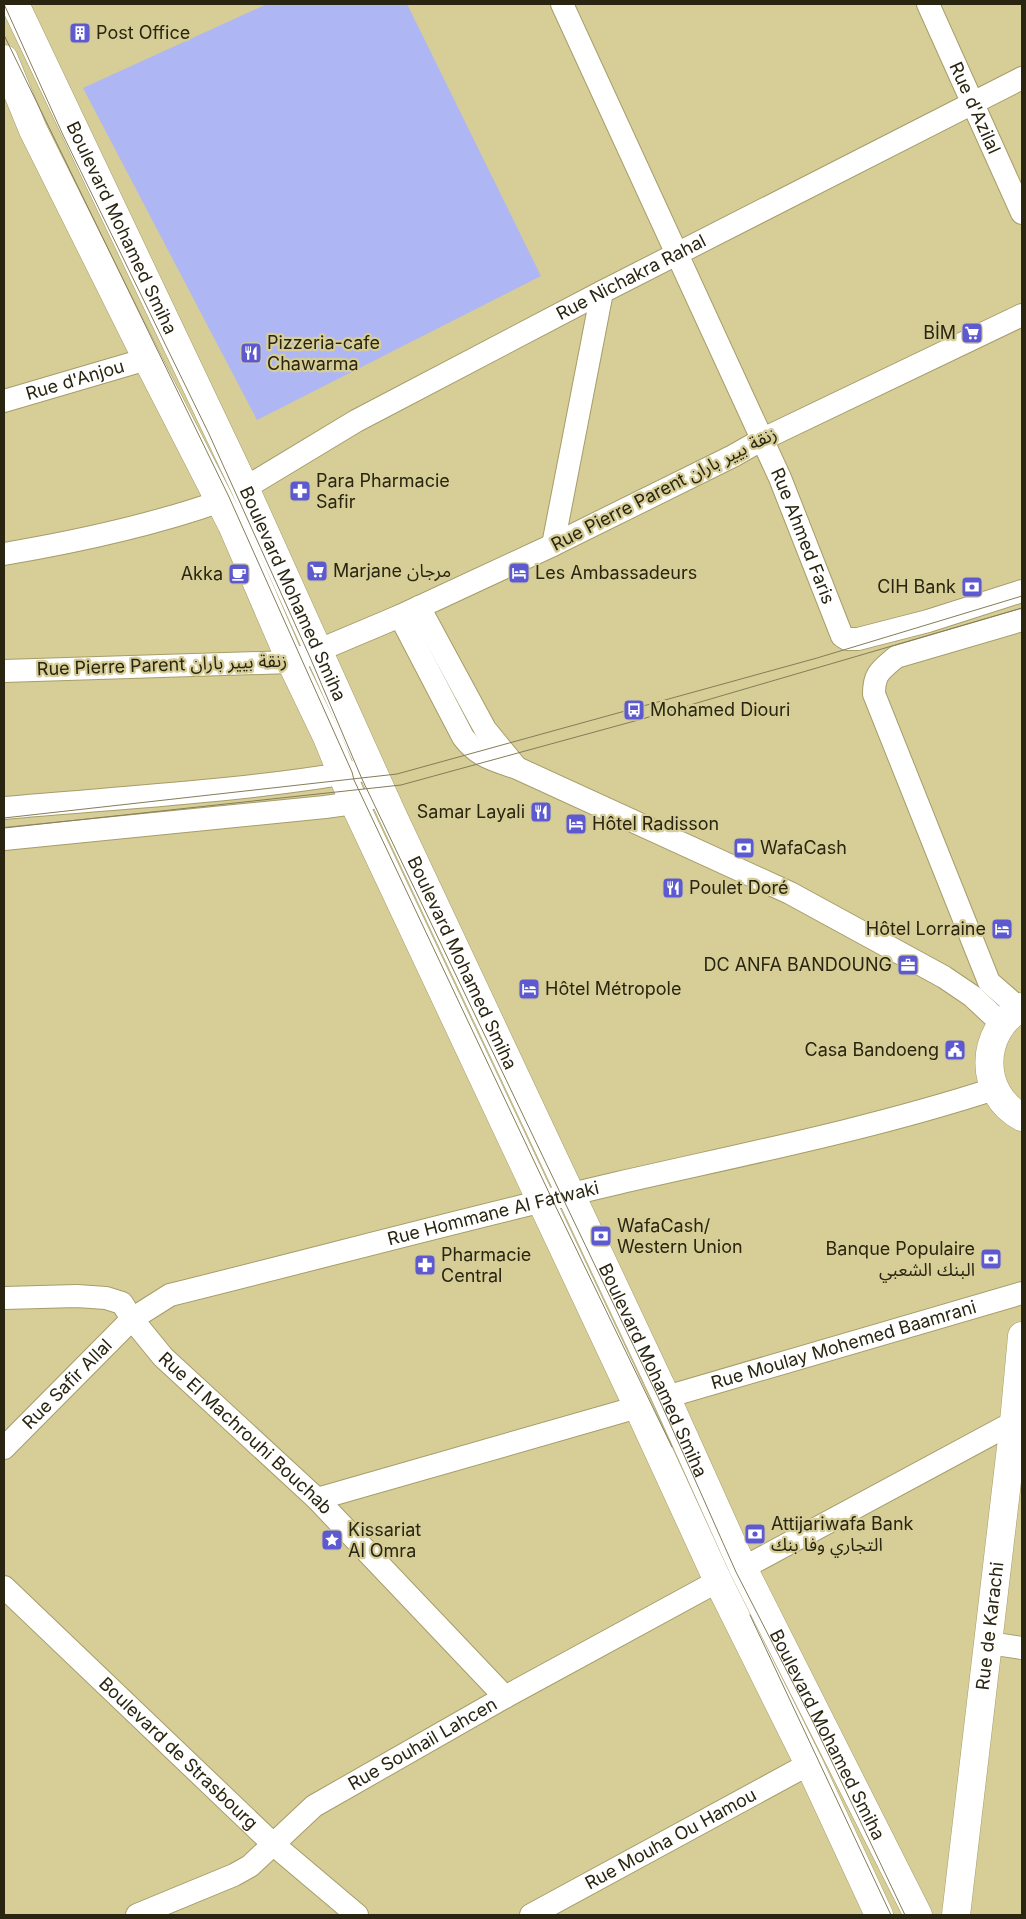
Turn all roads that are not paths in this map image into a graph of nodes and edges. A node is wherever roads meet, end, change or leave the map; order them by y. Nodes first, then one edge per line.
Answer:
1 (15, 4) edge
2 (562, 4) edge
3 (928, 4) edge
4 (4, 59) edge
5 (1022, 78) edge
6 (974, 102) junction
7 (1022, 212) edge
8 (678, 254) junction
9 (602, 292) junction
10 (1022, 315) edge
11 (147, 359) junction
12 (4, 401) edge
13 (762, 439) junction
14 (245, 488) junction
15 (221, 502) junction
16 (553, 545) junction
17 (4, 554) edge
18 (1022, 591) edge
19 (409, 612) junction
20 (1022, 620) edge
21 (319, 651) junction
22 (291, 662) junction
23 (4, 671) edge
24 (371, 769) junction
25 (342, 774) junction
26 (383, 795) junction
27 (354, 803) junction
28 (4, 808) edge
29 (4, 839) edge
30 (1015, 1013) edge
31 (994, 1088) junction
32 (1022, 1117) edge
33 (570, 1194) junction
34 (541, 1202) junction
35 (1022, 1293) edge
36 (4, 1298) edge
37 (132, 1319) junction
38 (1022, 1336) edge
39 (666, 1397) junction
40 (638, 1407) junction
41 (1018, 1422) edge
42 (4, 1448) edge
43 (317, 1499) junction
44 (743, 1568) junction
45 (718, 1582) junction
46 (4, 1587) edge
47 (989, 1643) junction
48 (1022, 1648) edge
49 (505, 1697) junction
50 (808, 1764) junction
51 (273, 1844) junction
52 (957, 1911) edge
53 (917, 1914) edge
54 (137, 1915) edge
55 (357, 1915) edge
56 (531, 1915) edge
57 (879, 1915) edge

1 - 14 street, Boulevard Mohamed Smiha
2 - 8 street, Rue Ahmed Faris
3 - 6 street, Rue d'Azilal
4 - 11 street, Boulevard Mohamed Smiha
5 - 6 street, Rue Nichakra Rahal
6 - 7 street, Rue d'Azilal
6 - 8 street, Rue Nichakra Rahal
8 - 9 street, Rue Nichakra Rahal
8 - 13 street, Rue Ahmed Faris
9 - 14 street, Rue Nichakra Rahal
9 - 16 street
10 - 13 street, Rue Pierre Parent زنقة بيير باران
11 - 12 street, Rue d'Anjou
11 - 15 street, Boulevard Mohamed Smiha
13 - 16 street, Rue Pierre Parent زنقة بيير باران
13 - 18 street, Rue Ahmed Faris
14 - 21 street, Boulevard Mohamed Smiha
15 - 17 street
15 - 22 street, Boulevard Mohamed Smiha
16 - 19 street, Rue Pierre Parent زنقة بيير باران
19 - 21 street, Rue Pierre Parent زنقة بيير باران
19 - 30 street
20 - 30 street
21 - 22 street, Rue Pierre Parent زنقة بيير باران
21 - 24 street, Boulevard Mohamed Smiha
22 - 23 street, Rue Pierre Parent زنقة بيير باران
22 - 25 street, Boulevard Mohamed Smiha
24 - 25 street
24 - 26 street, Boulevard Mohamed Smiha
25 - 27 street, Boulevard Mohamed Smiha
25 - 28 street
26 - 27 street
26 - 33 street, Boulevard Mohamed Smiha
27 - 29 street
27 - 34 street, Boulevard Mohamed Smiha
30 - 31 street
31 - 32 street
31 - 33 street, Rue Hommane Al Fatwaki
33 - 34 street, Rue Hommane Al Fatwaki
33 - 39 street, Boulevard Mohamed Smiha
34 - 37 street, Rue Hommane Al Fatwaki
34 - 40 street, Boulevard Mohamed Smiha
35 - 39 street, Rue Moulay Mohemed Baamrani
36 - 37 street
37 - 42 street, Rue Safir Allal
37 - 43 street, Rue El Machrouhi Bouchab
38 - 41 street, Rue de Karachi
39 - 44 street, Boulevard Mohamed Smiha
40 - 43 street
40 - 45 street, Boulevard Mohamed Smiha
41 - 44 street
41 - 47 street, Rue de Karachi
43 - 49 street, Rue El Machrouhi Bouchab
44 - 53 street, Boulevard Mohamed Smiha
45 - 49 street, Rue Souhail Lahcen
45 - 50 street, Boulevard Mohamed Smiha
46 - 51 street, Boulevard de Strasbourg
47 - 48 street
47 - 52 street, Rue de Karachi
49 - 51 street, Rue Souhail Lahcen
50 - 56 street, Rue Mouha Ou Hamou
50 - 57 street, Boulevard Mohamed Smiha
51 - 54 street, Rue Souhail Lahcen
51 - 55 street, Boulevard de Strasbourg
52 - 53 street

